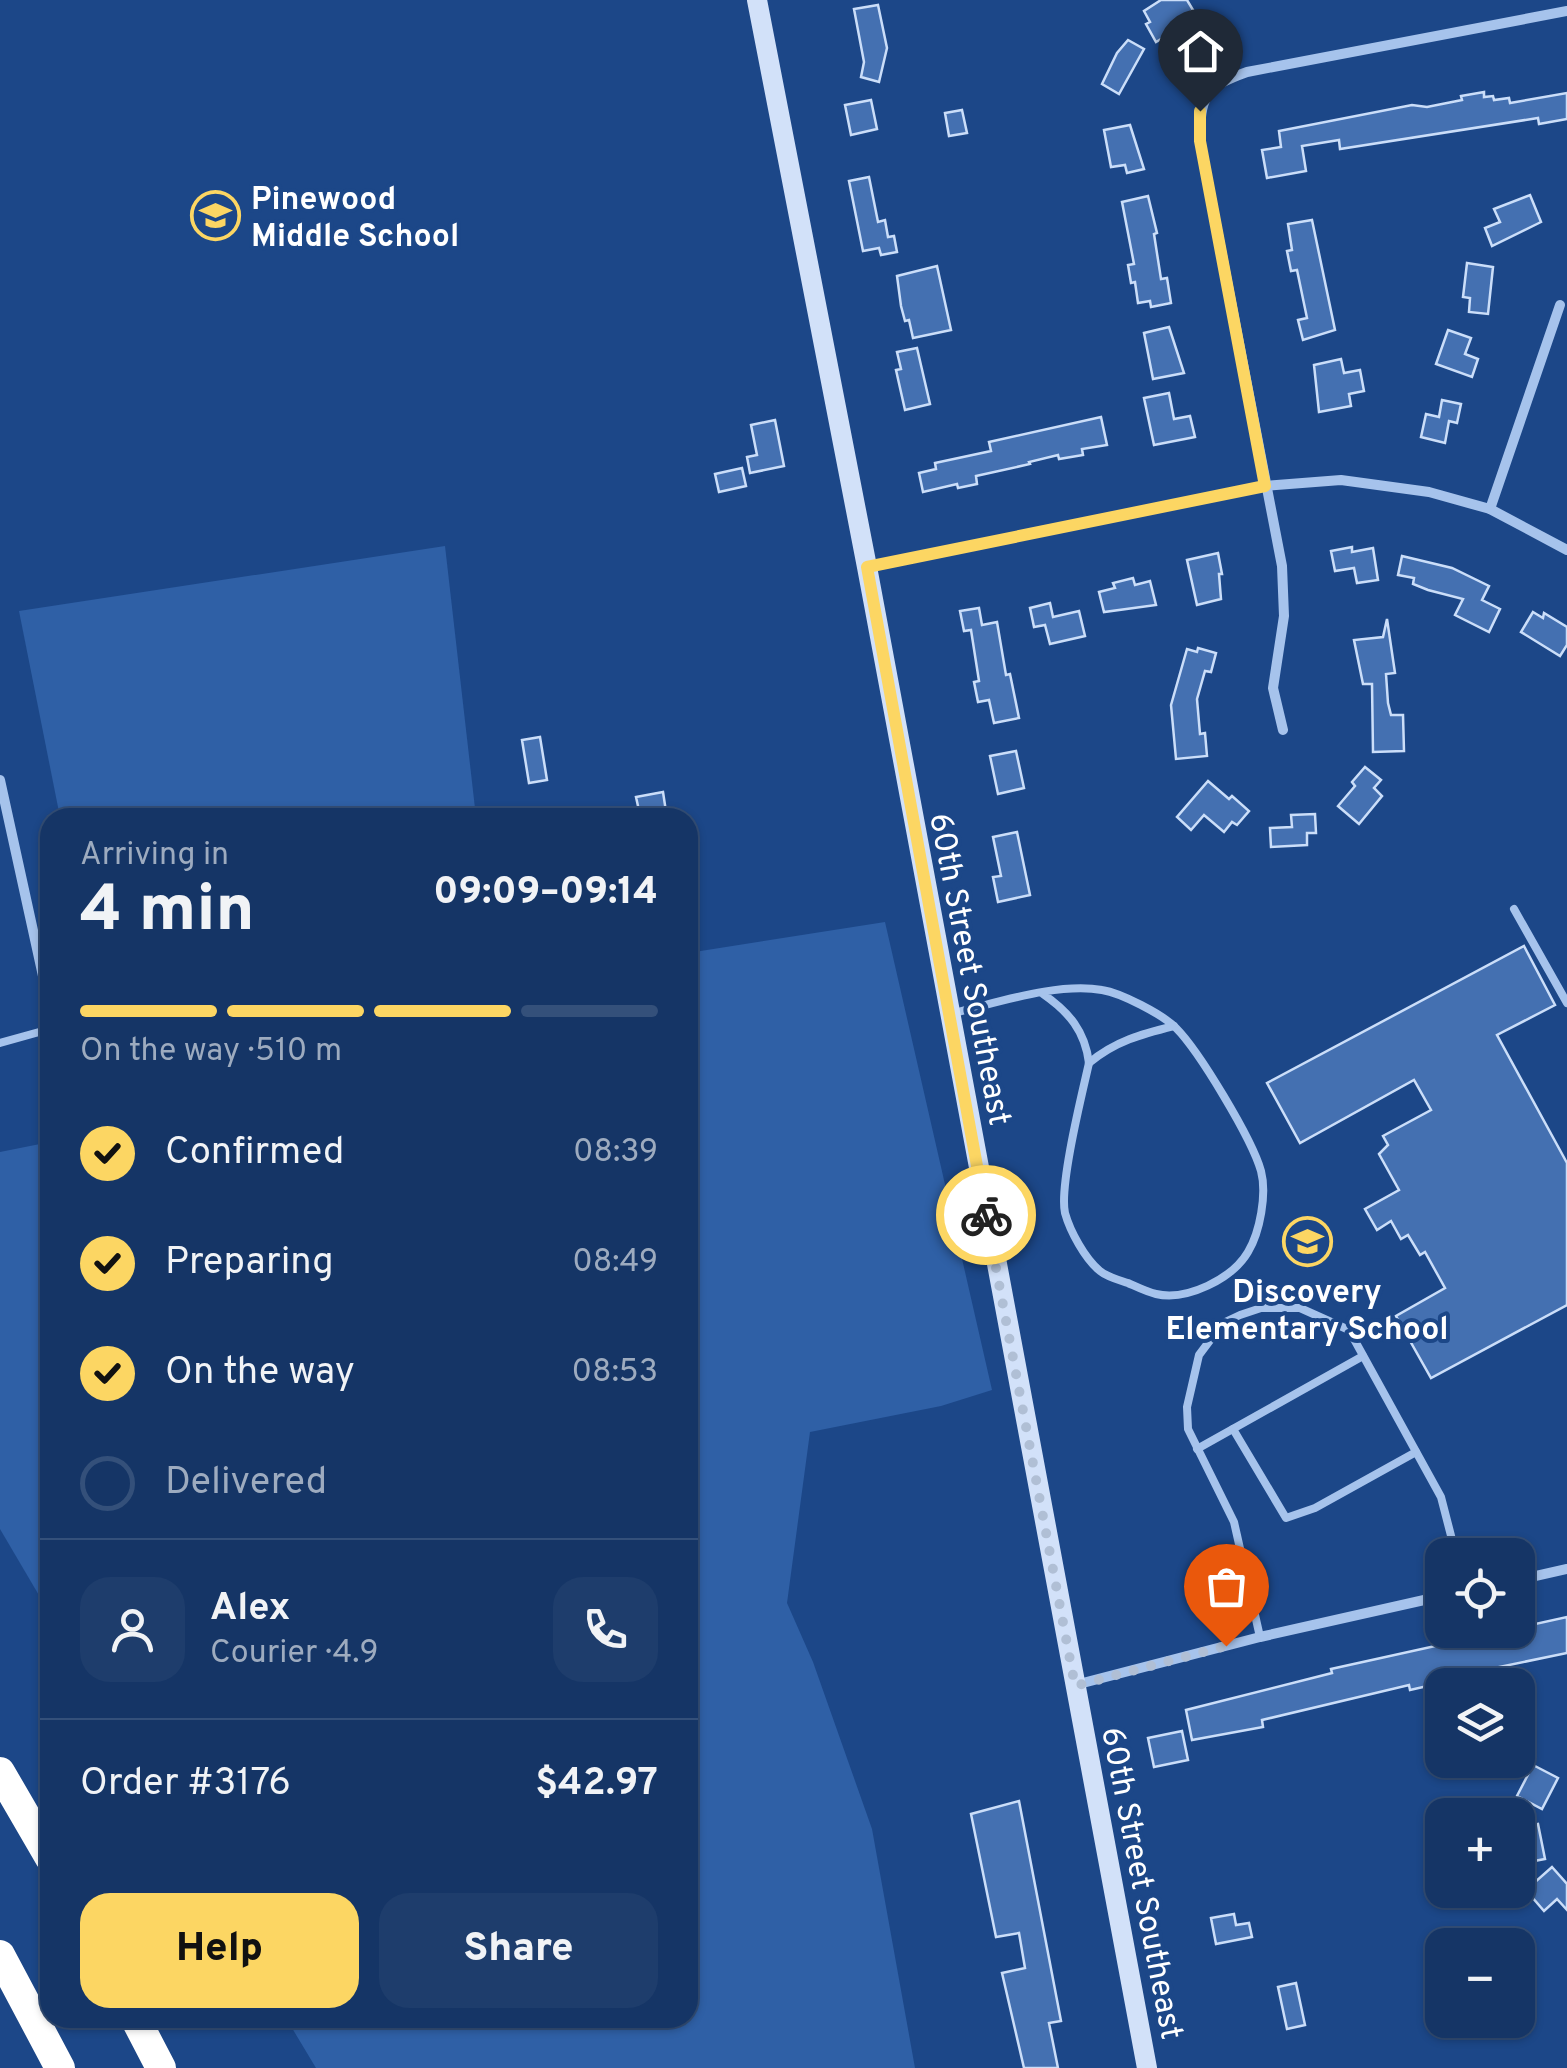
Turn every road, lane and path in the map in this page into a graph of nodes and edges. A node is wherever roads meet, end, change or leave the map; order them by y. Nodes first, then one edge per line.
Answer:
1 (756, 0) edge
2 (1567, 11) edge
3 (1560, 305) dead end
4 (1265, 486) junction
5 (1490, 509) junction
6 (1567, 550) edge
7 (867, 567) junction
8 (1283, 730) dead end
9 (0, 780) edge
10 (2, 799) edge
11 (1514, 909) dead end
12 (40, 964) edge
13 (1043, 994) junction
14 (1567, 1004) edge
15 (948, 1014) junction
16 (1174, 1026) junction
17 (40, 1033) edge
18 (0, 1043) edge
19 (1089, 1063) junction
20 (1363, 1356) junction
21 (1233, 1429) junction
22 (1197, 1449) junction
23 (1416, 1452) junction
24 (1452, 1538) edge
25 (1567, 1569) edge
26 (1535, 1576) edge
27 (1425, 1600) edge
28 (1260, 1637) junction
29 (1075, 1686) junction
30 (0, 1772) edge
31 (40, 1841) edge
32 (0, 1955) edge
33 (140, 2028) edge
34 (60, 2068) edge
35 (161, 2068) edge
36 (1147, 2068) edge

1 - 7 main road, 60th Street Southeast
2 - 4 street
3 - 5 street
4 - 5 street
4 - 7 street
4 - 8 street
5 - 6 street
7 - 15 main road, 60th Street Southeast
9 - 10 street
10 - 12 street
11 - 14 lane
13 - 15 lane
13 - 16 lane
13 - 19 lane
15 - 29 main road, 60th Street Southeast
16 - 19 lane
16 - 19 lane
17 - 18 lane
20 - 21 lane
20 - 22 lane
20 - 23 lane
21 - 22 lane
21 - 23 lane
22 - 28 lane
23 - 24 lane
25 - 26 street
27 - 28 street
28 - 29 street
29 - 36 main road, 60th Street Southeast
30 - 31 highway
32 - 34 highway
33 - 35 highway

